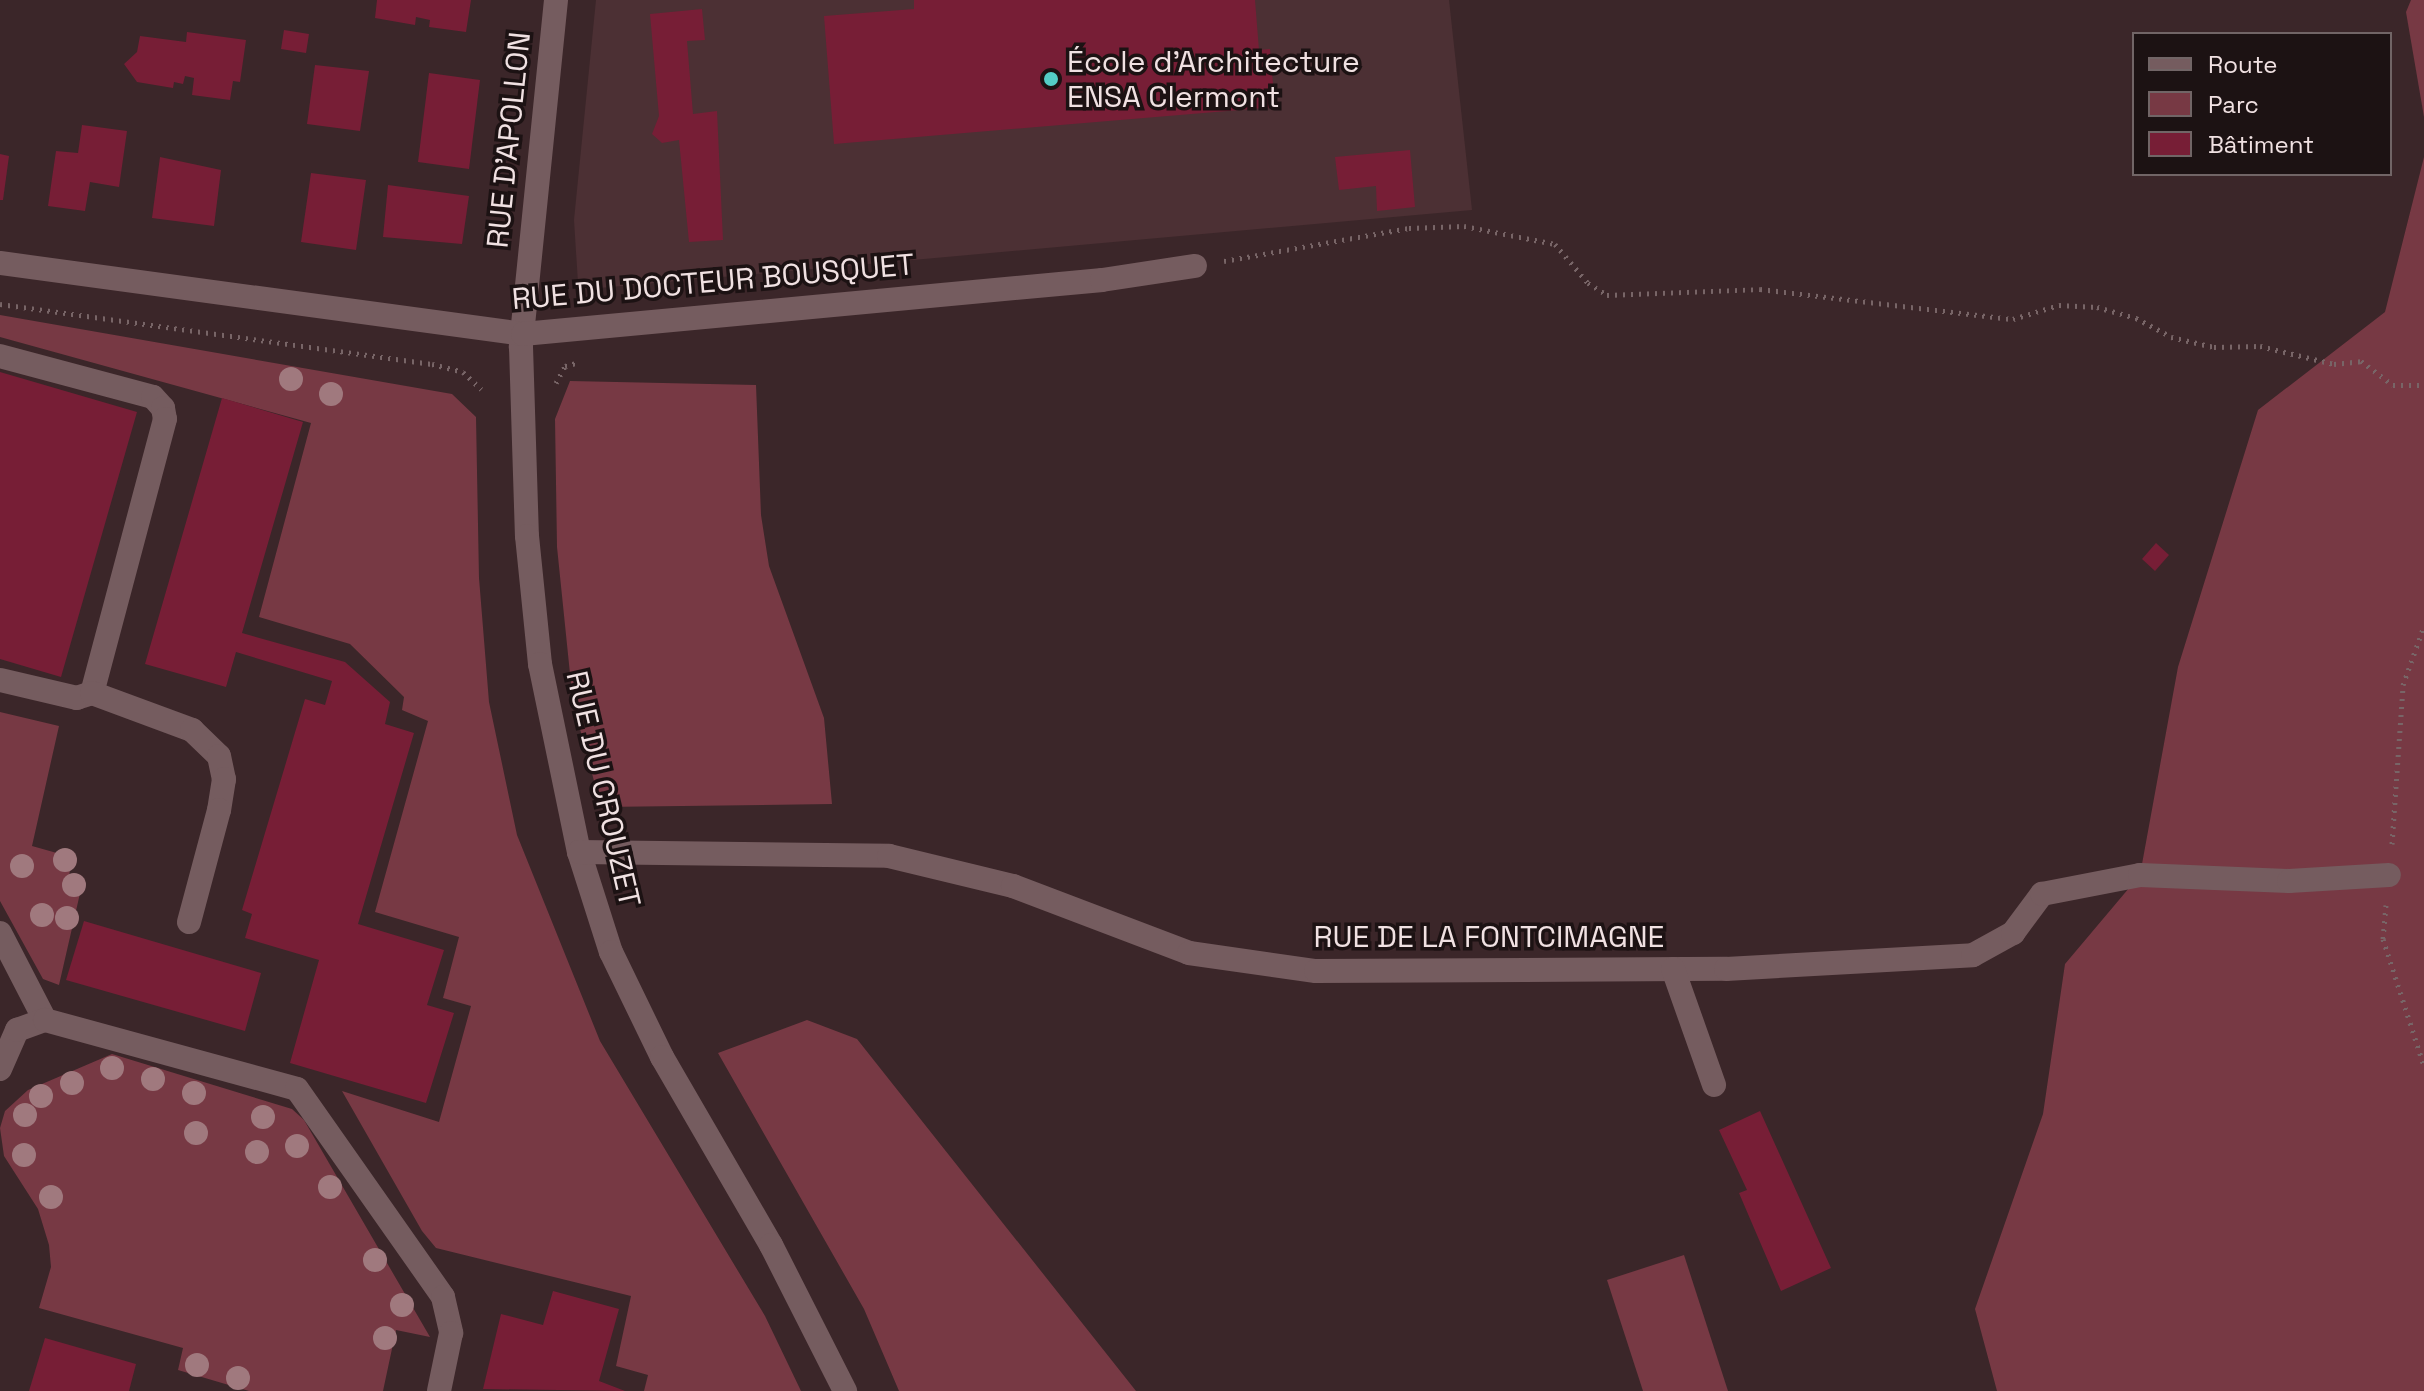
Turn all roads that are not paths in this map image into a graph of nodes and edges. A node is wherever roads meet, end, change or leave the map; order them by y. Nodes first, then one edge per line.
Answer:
1 (556, 0) edge
2 (0, 263) edge
3 (1195, 266) road end
4 (523, 334) junction
5 (0, 356) edge
6 (0, 680) edge
7 (92, 693) junction
8 (579, 852) junction
9 (2389, 875) road end
10 (189, 922) dead end
11 (0, 933) edge
12 (1673, 969) junction
13 (45, 1020) junction
14 (0, 1069) edge
15 (1714, 1085) dead end
16 (439, 1391) edge
17 (845, 1391) edge

1 - 4 street, RUE D'APOLLON
2 - 4 street, RUE DU DOCTEUR BOUSQUET
3 - 4 street, RUE DU DOCTEUR BOUSQUET
4 - 8 street, RUE DU CROUZET
5 - 7 street
6 - 7 street
7 - 10 street
8 - 12 street, RUE DE LA FONTCIMAGNE
8 - 17 street, RUE DU CROUZET
9 - 12 street, RUE DE LA FONTCIMAGNE
11 - 13 street
12 - 15 street
13 - 14 street
13 - 16 street

